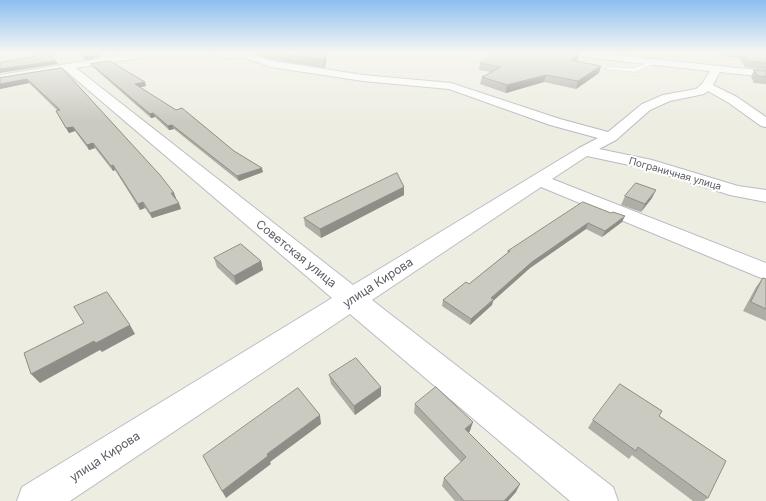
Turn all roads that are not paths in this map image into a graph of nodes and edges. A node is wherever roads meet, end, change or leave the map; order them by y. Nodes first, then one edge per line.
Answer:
1 (18, 75) edge
2 (78, 75) edge
3 (346, 75) edge
4 (705, 75) edge
5 (741, 75) edge
6 (711, 77) junction
7 (0, 78) edge
8 (766, 123) edge
9 (610, 137) junction
10 (584, 151) junction
11 (539, 180) junction
12 (766, 196) edge
13 (766, 272) edge
14 (352, 300) junction
15 (36, 501) edge
16 (599, 501) edge

1 - 7 street
2 - 14 street, Советская улица
3 - 9 street
4 - 6 street
5 - 6 street
6 - 8 street
6 - 9 street, улица Кирова
9 - 10 street, улица Кирова
10 - 11 street, улица Кирова
10 - 12 street, Пограничная улица
11 - 13 street
11 - 14 street, улица Кирова
14 - 15 street, улица Кирова
14 - 16 street, Советская улица

